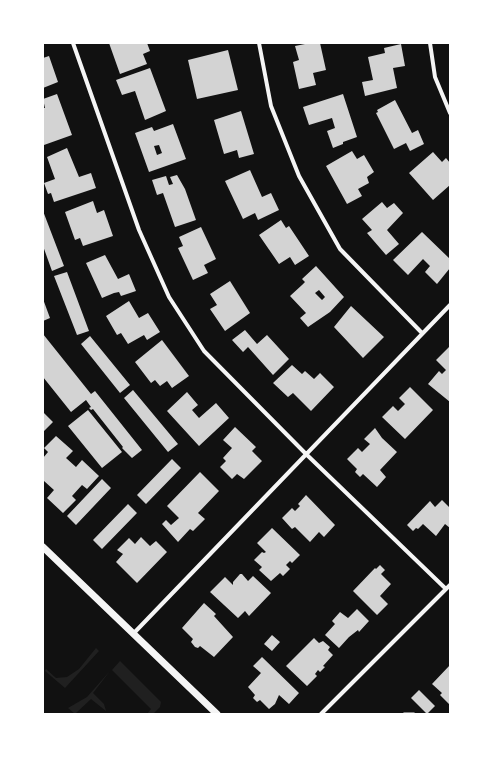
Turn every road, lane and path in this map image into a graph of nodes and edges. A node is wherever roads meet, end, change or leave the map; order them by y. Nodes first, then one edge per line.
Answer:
1 (73, 43) edge
2 (259, 43) edge
3 (430, 43) edge
4 (450, 113) edge
5 (450, 304) edge
6 (422, 333) junction
7 (306, 454) junction
8 (43, 547) edge
9 (450, 584) edge
10 (446, 589) junction
11 (133, 634) junction
12 (217, 714) edge
13 (321, 714) edge
14 (404, 714) edge
15 (414, 714) edge

1 - 7 street
2 - 6 street
3 - 4 street
5 - 6 street
6 - 7 street
7 - 10 street
7 - 11 street
8 - 11 street
9 - 10 street
10 - 13 street
11 - 12 street
14 - 15 lane

